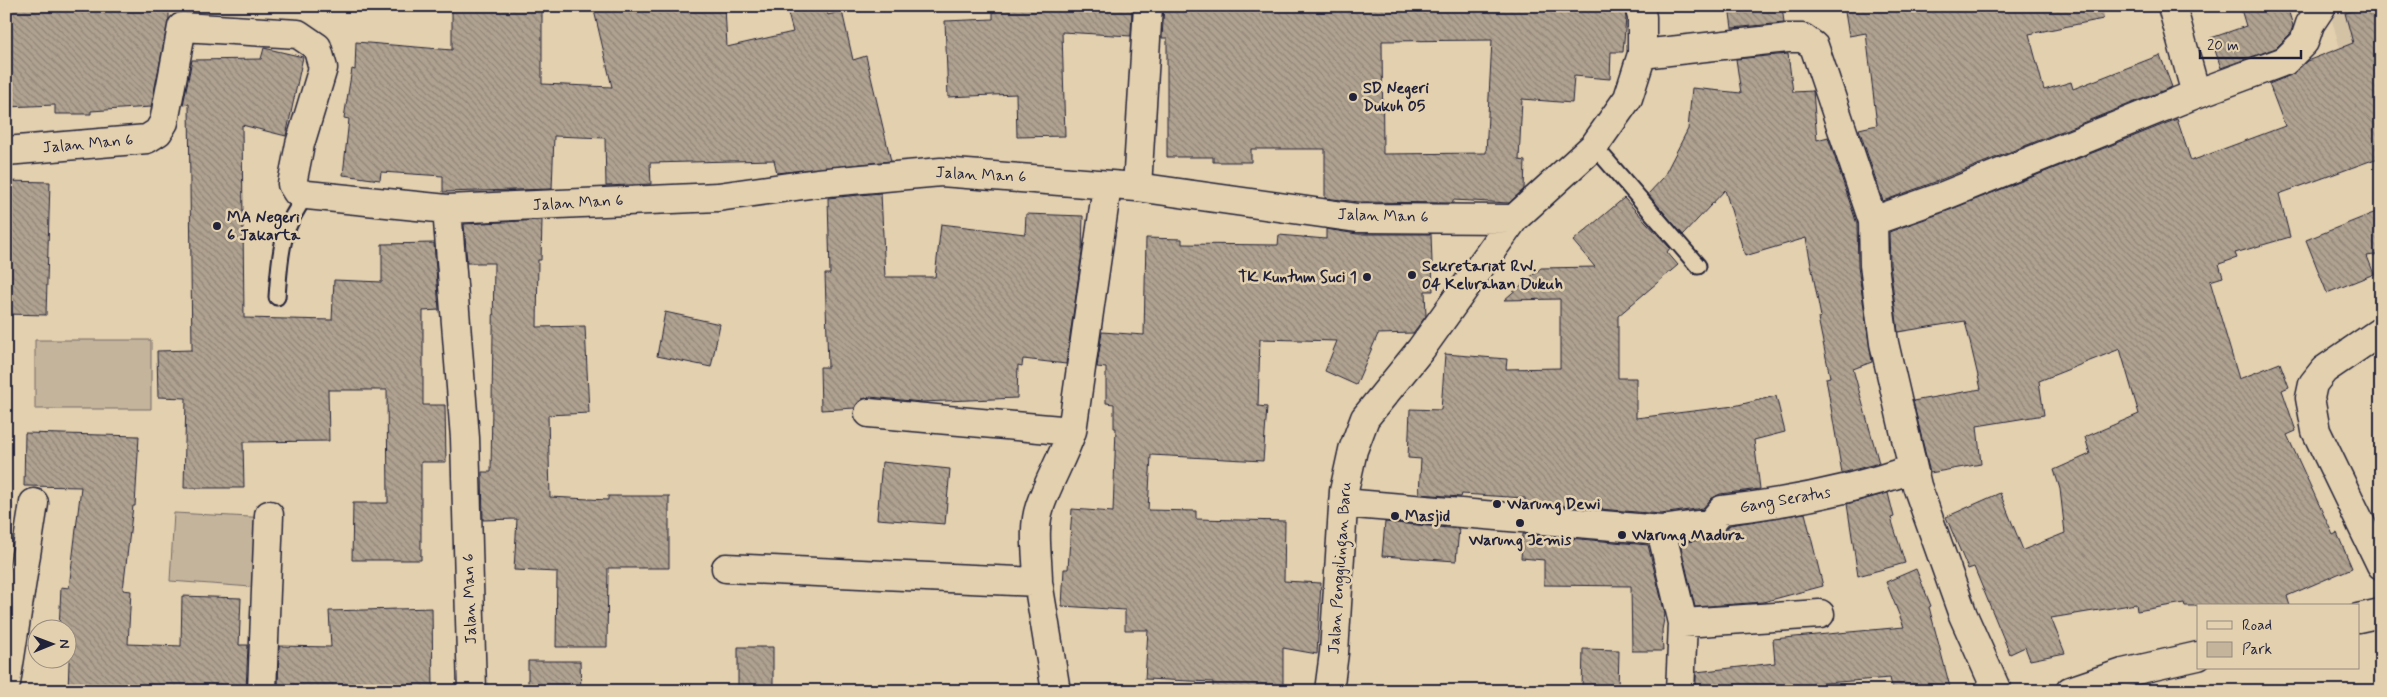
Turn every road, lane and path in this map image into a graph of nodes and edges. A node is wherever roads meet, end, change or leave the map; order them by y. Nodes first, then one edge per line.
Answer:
1 (1148, 6) edge
2 (1639, 6) edge
3 (2172, 6) edge
4 (2322, 6) edge
5 (179, 17) edge
6 (1642, 54) junction
7 (2196, 94) junction
8 (1594, 146) junction
9 (6, 152) edge
10 (1107, 186) junction
11 (1137, 186) junction
12 (307, 195) junction
13 (447, 209) junction
14 (1514, 219) junction
15 (1873, 221) junction
16 (1698, 266) dead end
17 (277, 297) dead end
18 (2381, 331) edge
19 (869, 413) dead end
20 (1072, 431) junction
21 (1913, 469) junction
22 (1343, 503) junction
23 (34, 504) dead end
24 (269, 514) dead end
25 (1661, 530) junction
26 (2381, 565) edge
27 (726, 568) dead end
28 (1038, 582) junction
29 (2381, 613) edge
30 (1820, 614) dead end
31 (2360, 618) edge
32 (1683, 623) junction
33 (2197, 656) edge
34 (6, 683) edge
35 (262, 691) edge
36 (472, 691) edge
37 (1056, 691) edge
38 (1329, 691) edge
39 (1680, 691) edge
40 (1997, 691) edge
41 (2070, 691) edge

1 - 11 street
2 - 6 street, Jalan Penggilingan Baru
3 - 7 street
4 - 7 street
5 - 9 street, Jalan Man 6
5 - 12 street, Jalan Man 6
6 - 8 street, Jalan Penggilingan Baru
6 - 15 street
7 - 15 street
8 - 14 street, Jalan Penggilingan Baru
8 - 16 lane
10 - 11 street, Jalan Man 6
10 - 13 street, Jalan Man 6
10 - 20 street
11 - 14 street, Jalan Man 6
12 - 13 street, Jalan Man 6
12 - 17 lane
13 - 36 street, Jalan Man 6
14 - 22 street, Jalan Penggilingan Baru
15 - 21 street
18 - 26 street
19 - 20 street
20 - 28 street
21 - 25 street, Gang Seratus
21 - 40 street
22 - 25 street, Gang Seratus
22 - 38 street, Jalan Penggilingan Baru
23 - 34 street
24 - 35 street
25 - 32 street
27 - 28 street
28 - 37 street
29 - 31 street
30 - 32 street
32 - 39 street
33 - 41 street

